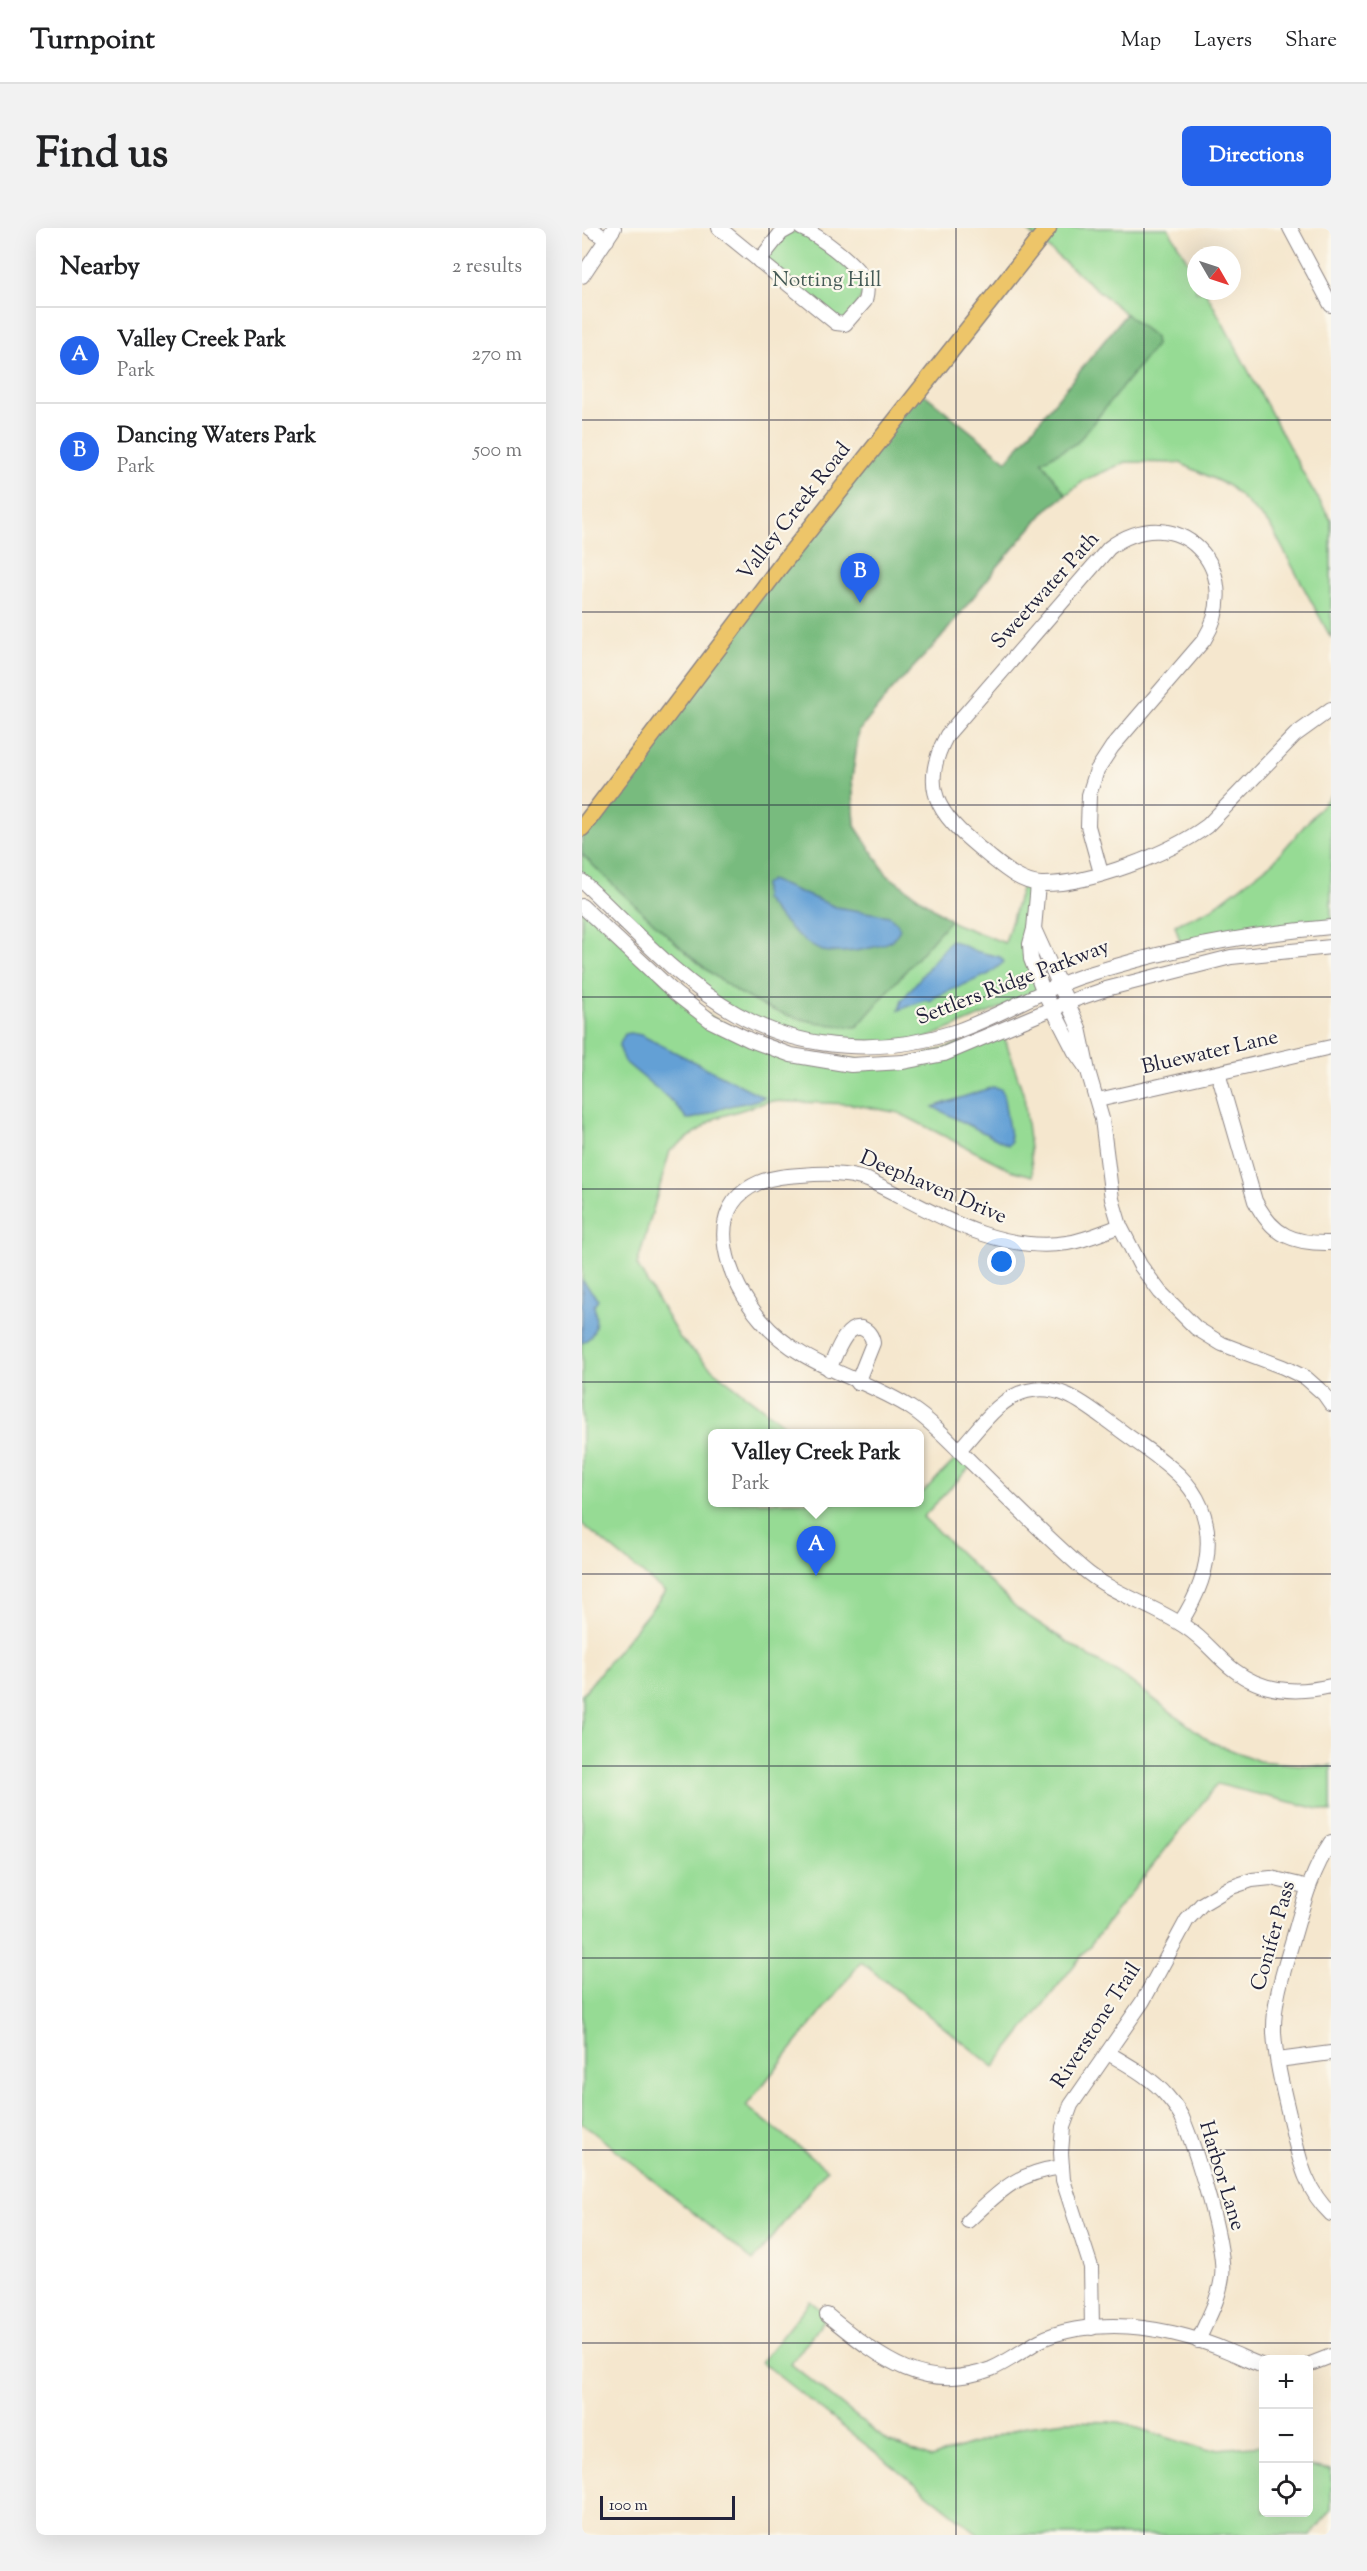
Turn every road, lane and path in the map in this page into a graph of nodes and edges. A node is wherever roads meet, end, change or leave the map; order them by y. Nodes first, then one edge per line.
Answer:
1 (590, 228) edge
2 (719, 228) edge
3 (790, 228) edge
4 (801, 228) edge
5 (1048, 228) edge
6 (1290, 228) edge
7 (611, 234) edge
8 (759, 261) junction
9 (582, 276) edge
10 (1331, 305) edge
11 (1331, 709) edge
12 (582, 828) edge
13 (1101, 873) junction
14 (582, 881) edge
15 (1038, 884) junction
16 (582, 906) edge
17 (1331, 927) edge
18 (1034, 929) junction
19 (1331, 947) edge
20 (1059, 984) junction
21 (1043, 990) junction
22 (1068, 1002) junction
23 (1053, 1007) junction
24 (1331, 1047) edge
25 (1088, 1071) junction
26 (1218, 1073) junction
27 (1098, 1100) junction
28 (1120, 1226) junction
29 (1331, 1243) edge
30 (830, 1370) junction
31 (857, 1383) junction
32 (1331, 1404) edge
33 (958, 1450) junction
34 (1180, 1623) junction
35 (1331, 1686) edge
36 (1331, 1842) edge
37 (1308, 1887) junction
38 (1108, 2053) junction
39 (1331, 2054) edge
40 (1278, 2060) junction
41 (1062, 2167) junction
42 (1331, 2214) edge
43 (968, 2221) dead end
44 (827, 2314) dead end
45 (1092, 2328) junction
46 (1198, 2341) junction
47 (1331, 2356) edge
48 (1313, 2363) edge
49 (1259, 2364) edge

1 - 7 street
2 - 8 street
3 - 8 street
4 - 8 street
5 - 12 main road, Valley Creek Road
6 - 10 street
7 - 9 street
11 - 13 street
13 - 15 street
13 - 15 street, Sweetwater Path
14 - 21 street, Settlers Ridge Parkway
15 - 18 street
16 - 23 street, Settlers Ridge Parkway
17 - 20 street, Settlers Ridge Parkway
18 - 20 street
18 - 21 street
19 - 22 street, Settlers Ridge Parkway
20 - 21 street, Settlers Ridge Parkway
20 - 22 street
21 - 23 street
22 - 23 street, Settlers Ridge Parkway
22 - 25 street
23 - 25 street
24 - 26 street, Bluewater Lane
25 - 27 street
26 - 27 street, Bluewater Lane
26 - 29 street
27 - 28 street
28 - 30 street, Deephaven Drive
28 - 32 street
30 - 31 street, Deephaven Drive
30 - 31 street
31 - 33 street, Deephaven Drive
33 - 34 street, Deephaven Drive
33 - 34 street
34 - 35 street, Deephaven Drive
36 - 37 street, Conifer Pass
37 - 38 street, Riverstone Trail
37 - 40 street, Conifer Pass
38 - 41 street, Riverstone Trail
38 - 46 street, Harbor Lane
39 - 40 street
40 - 42 street, Conifer Pass
41 - 43 street
41 - 45 street, Riverstone Trail
44 - 45 street
45 - 46 street
46 - 49 street
47 - 48 street

